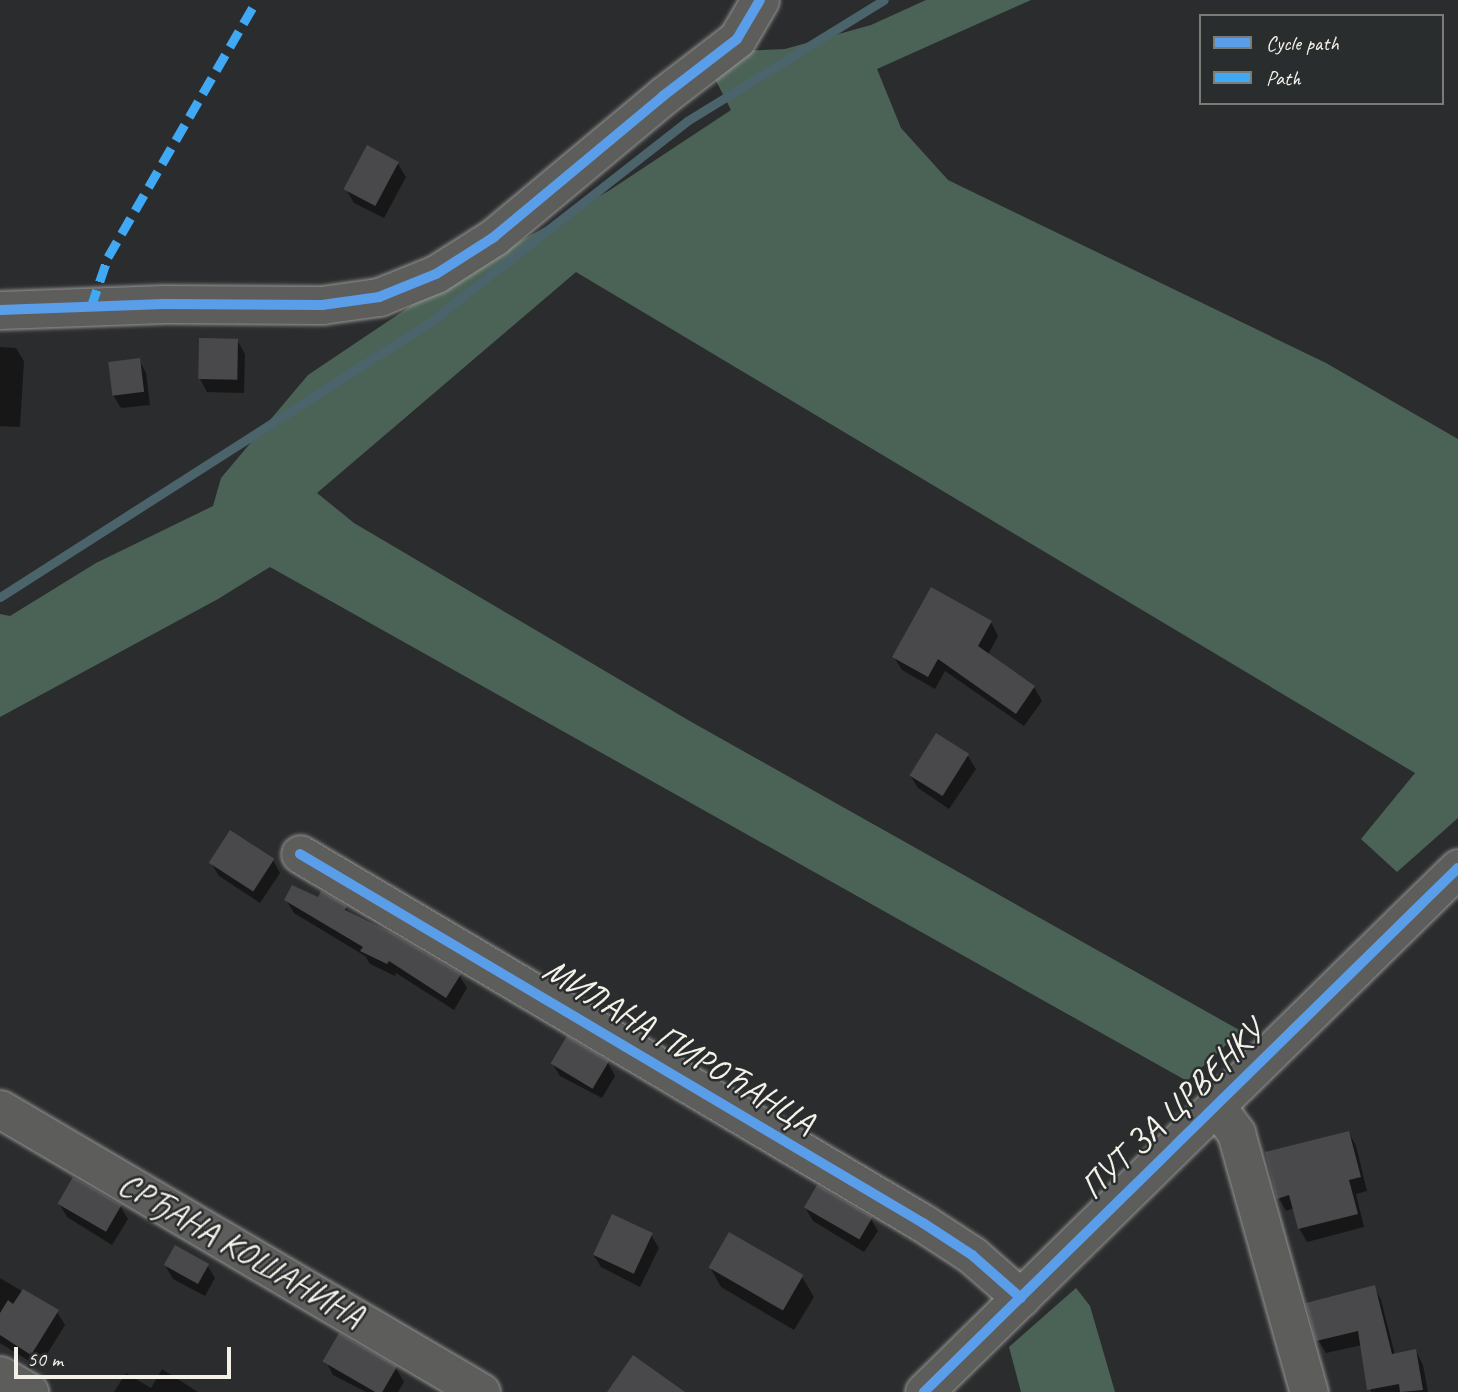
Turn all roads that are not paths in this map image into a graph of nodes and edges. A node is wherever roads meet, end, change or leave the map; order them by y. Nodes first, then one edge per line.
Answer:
1 (760, 0) edge
2 (0, 310) edge
3 (300, 854) dead end
4 (1458, 868) edge
5 (1216, 1106) junction
6 (0, 1109) edge
7 (1021, 1298) junction
8 (0, 1375) edge
9 (30, 1392) edge
10 (481, 1392) edge
11 (924, 1392) edge
12 (1309, 1392) edge

1 - 2 street
3 - 7 street, МИЛАНА ПИРОЋАНЦА
4 - 5 street, ПУТ ЗА ЦРВЕНКУ
5 - 7 street, ПУТ ЗА ЦРВЕНКУ
5 - 12 street
6 - 10 street, СРЂАНА КОШАНИНА
7 - 11 street, ПУТ ЗА ЦРВЕНКУ
8 - 9 street

